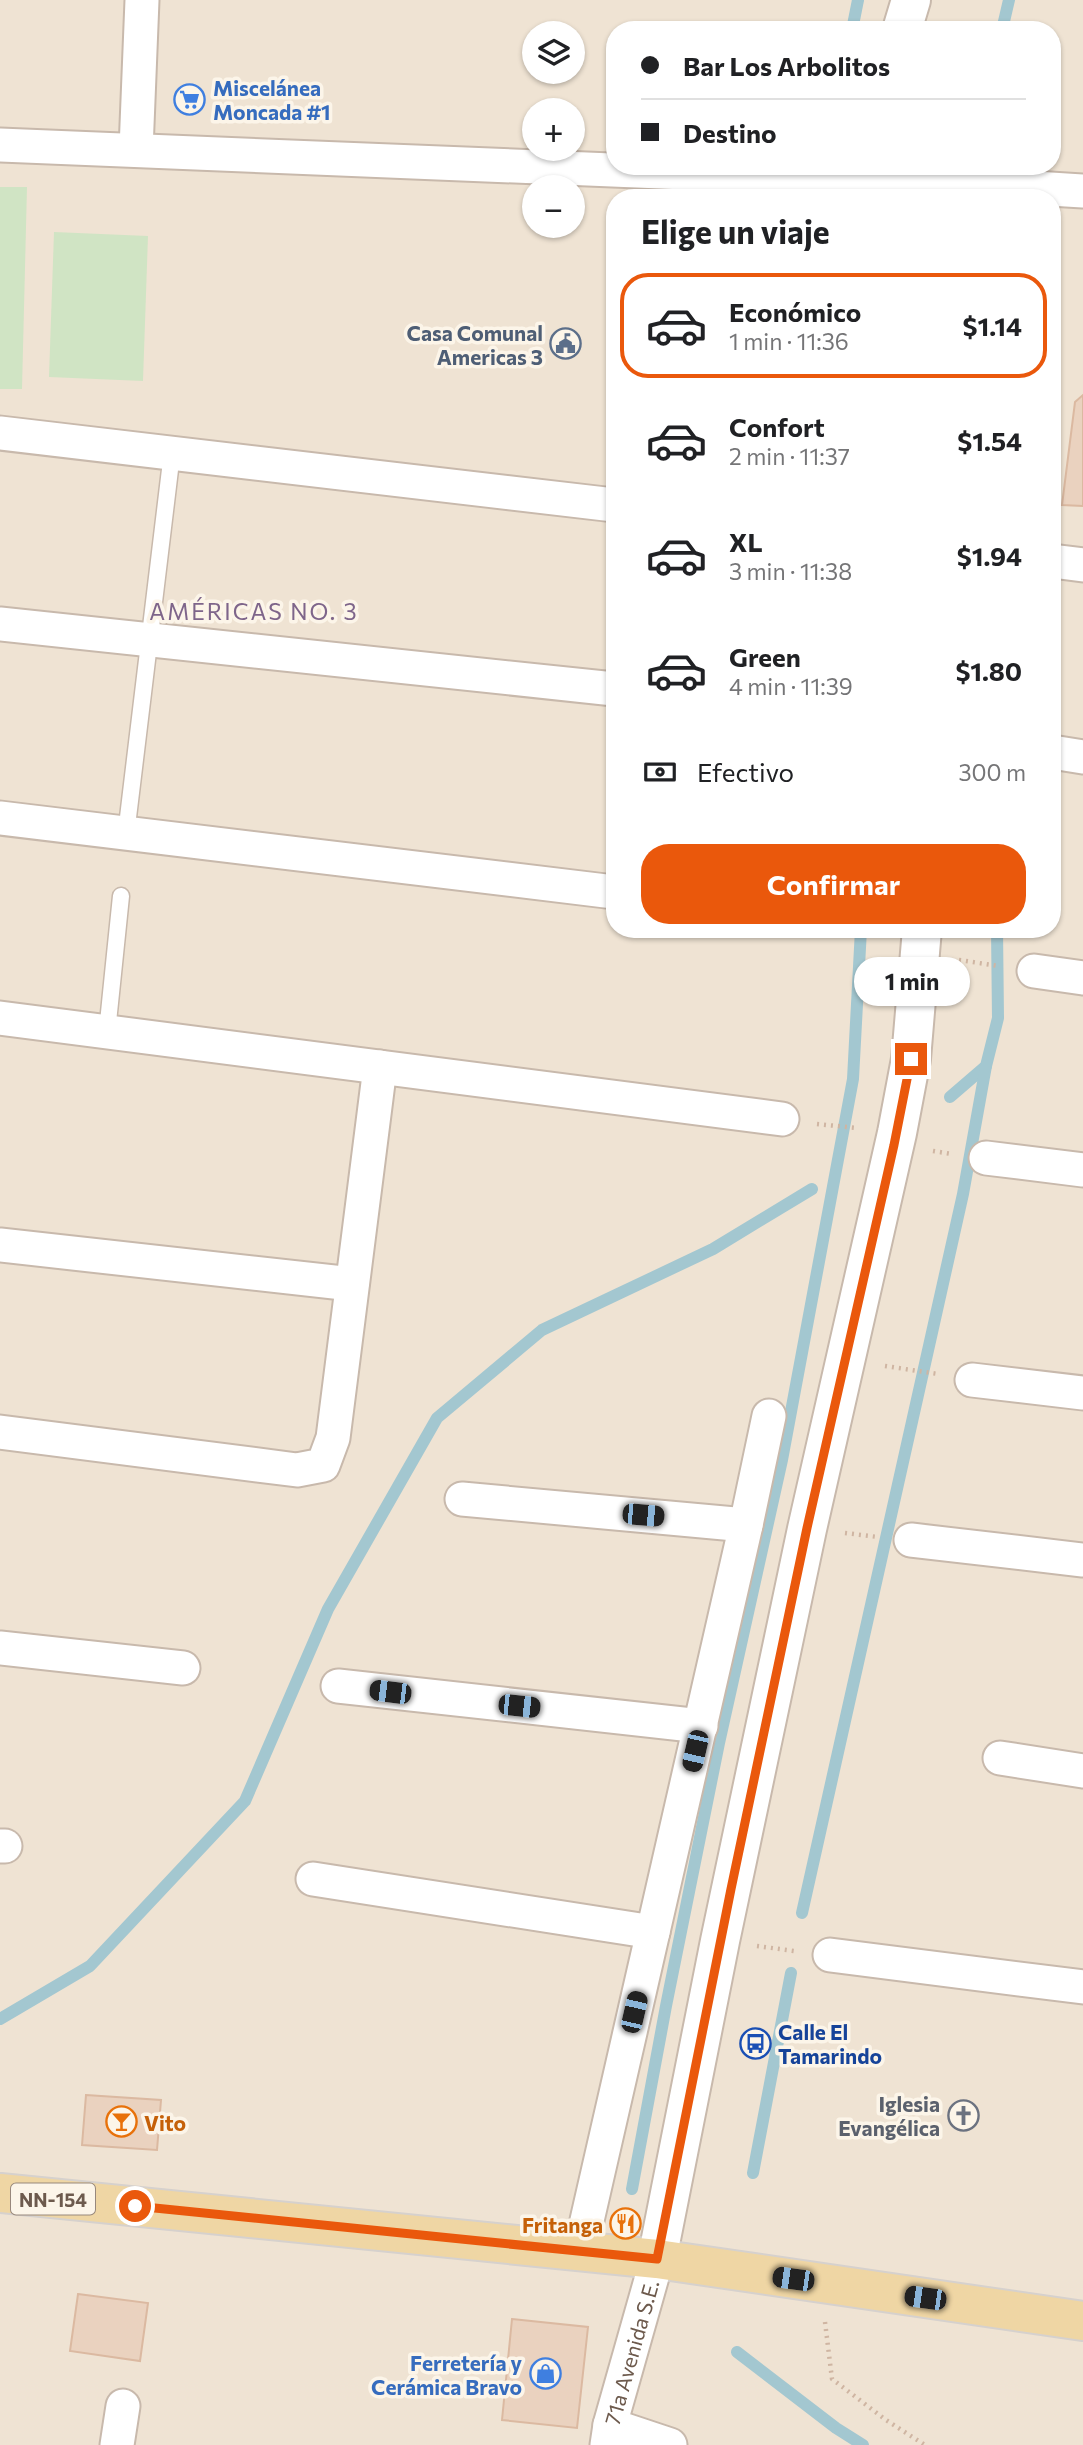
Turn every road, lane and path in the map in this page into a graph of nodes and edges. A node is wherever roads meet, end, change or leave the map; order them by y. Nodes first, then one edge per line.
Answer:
1 (142, 0) edge
2 (911, 0) edge
3 (905, 21) edge
4 (0, 145) edge
5 (136, 150) junction
6 (606, 169) edge
7 (760, 175) edge
8 (880, 181) edge
9 (1042, 189) edge
10 (1061, 190) edge
11 (1083, 191) edge
12 (0, 433) edge
13 (172, 453) junction
14 (606, 504) edge
15 (1061, 562) edge
16 (1083, 565) edge
17 (0, 624) edge
18 (150, 640) junction
19 (606, 688) edge
20 (1061, 753) edge
21 (1083, 757) edge
22 (0, 818) edge
23 (126, 834) junction
24 (606, 891) edge
25 (121, 896) dead end
26 (921, 938) edge
27 (972, 962) dead end
28 (1019, 969) joint
29 (1083, 978) edge
30 (0, 1018) edge
31 (107, 1032) junction
32 (380, 1067) junction
33 (782, 1119) dead end
34 (831, 1125) dead end
35 (862, 1128) dead end
36 (986, 1158) dead end
37 (1083, 1170) edge
38 (0, 1245) edge
39 (352, 1284) junction
40 (972, 1380) dead end
41 (1083, 1393) edge
42 (769, 1416) dead end
43 (0, 1432) edge
44 (462, 1499) dead end
45 (746, 1525) junction
46 (911, 1540) dead end
47 (1083, 1560) edge
48 (0, 1648) edge
49 (183, 1668) dead end
50 (338, 1686) dead end
51 (701, 1726) junction
52 (1000, 1758) dead end
53 (1083, 1771) edge
54 (313, 1879) dead end
55 (653, 1932) junction
56 (830, 1955) dead end
57 (1083, 1987) edge
58 (0, 2193) edge
59 (580, 2251) junction
60 (657, 2259) junction
61 (820, 2283) junction
62 (1083, 2321) edge
63 (123, 2406) dead end
64 (608, 2435) edge
65 (117, 2445) edge
66 (670, 2445) edge
67 (925, 2445) edge

1 - 5 street
2 - 3 street
4 - 5 street
5 - 6 street
7 - 8 street
8 - 9 street
10 - 11 street
12 - 13 street
13 - 14 street
13 - 18 lane
15 - 16 street
17 - 18 street
18 - 19 street
18 - 23 lane
20 - 21 street
22 - 23 street
23 - 24 street
25 - 31 lane
26 - 60 street
27 - 28 path
28 - 29 street
30 - 31 street
31 - 32 street
32 - 33 street
32 - 39 street
34 - 35 path
36 - 37 street
38 - 39 street
39 - 43 street
40 - 41 street
42 - 45 street
44 - 45 street
45 - 51 street
46 - 47 street
48 - 49 street
50 - 51 street
51 - 55 street
52 - 53 street
54 - 55 street
55 - 59 street
56 - 57 street
58 - 59 main road, NN-154
59 - 60 main road, NN-154
60 - 61 main road, NN-154
60 - 64 street, 71a Avenida S.E.
61 - 62 main road, NN-154
61 - 67 path
63 - 65 street
64 - 66 street

